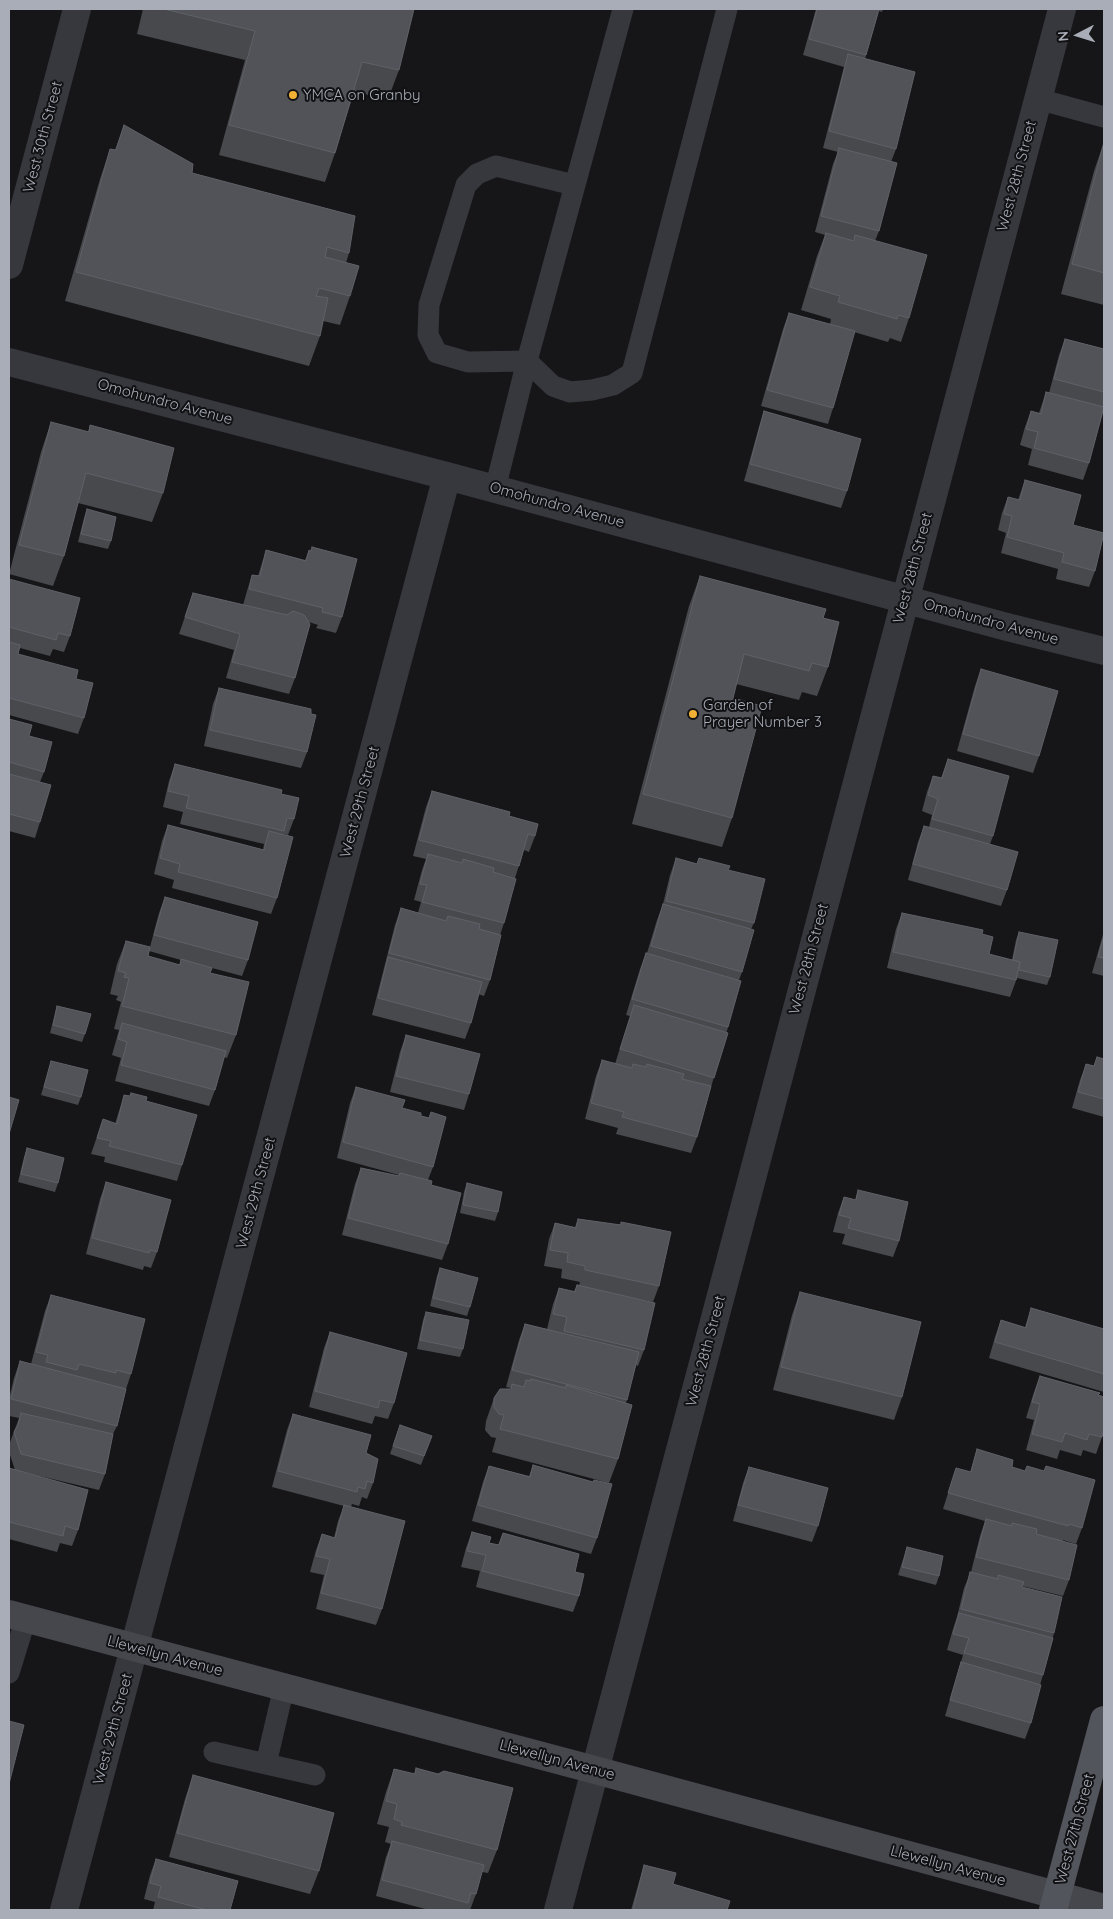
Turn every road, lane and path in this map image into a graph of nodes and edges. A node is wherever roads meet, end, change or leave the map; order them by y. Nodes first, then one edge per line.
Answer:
1 (77, 9) edge
2 (622, 9) edge
3 (727, 9) edge
4 (1062, 9) edge
5 (1038, 99) junction
6 (1104, 117) edge
7 (574, 186) junction
8 (9, 266) edge
9 (527, 361) junction
10 (9, 362) edge
11 (447, 476) junction
12 (495, 489) junction
13 (904, 599) junction
14 (1104, 651) edge
15 (17, 1616) edge
16 (134, 1648) junction
17 (9, 1673) edge
18 (284, 1688) junction
19 (1104, 1720) edge
20 (214, 1752) dead end
21 (266, 1764) junction
22 (595, 1770) junction
23 (315, 1775) dead end
24 (1055, 1903) edge
25 (1104, 1908) edge
26 (64, 1910) edge
27 (558, 1910) edge

1 - 8 street, West 30th Street
2 - 7 lane
3 - 9 lane
4 - 5 street, West 28th Street
5 - 6 lane
5 - 13 street, West 28th Street
7 - 9 lane
7 - 9 lane
9 - 12 lane
10 - 11 street, Omohundro Avenue
11 - 12 street, Omohundro Avenue
11 - 16 street, West 29th Street
12 - 13 street, Omohundro Avenue
13 - 14 street, Omohundro Avenue
13 - 22 street, West 28th Street
15 - 16 street, Llewellyn Avenue
15 - 17 lane
16 - 18 street, Llewellyn Avenue
16 - 26 street, West 29th Street
18 - 21 lane
18 - 22 street, Llewellyn Avenue
19 - 24 main road, West 27th Street
20 - 21 lane
21 - 23 lane
22 - 24 street, Llewellyn Avenue
22 - 27 street, West 28th Street
24 - 25 street, Llewellyn Avenue

